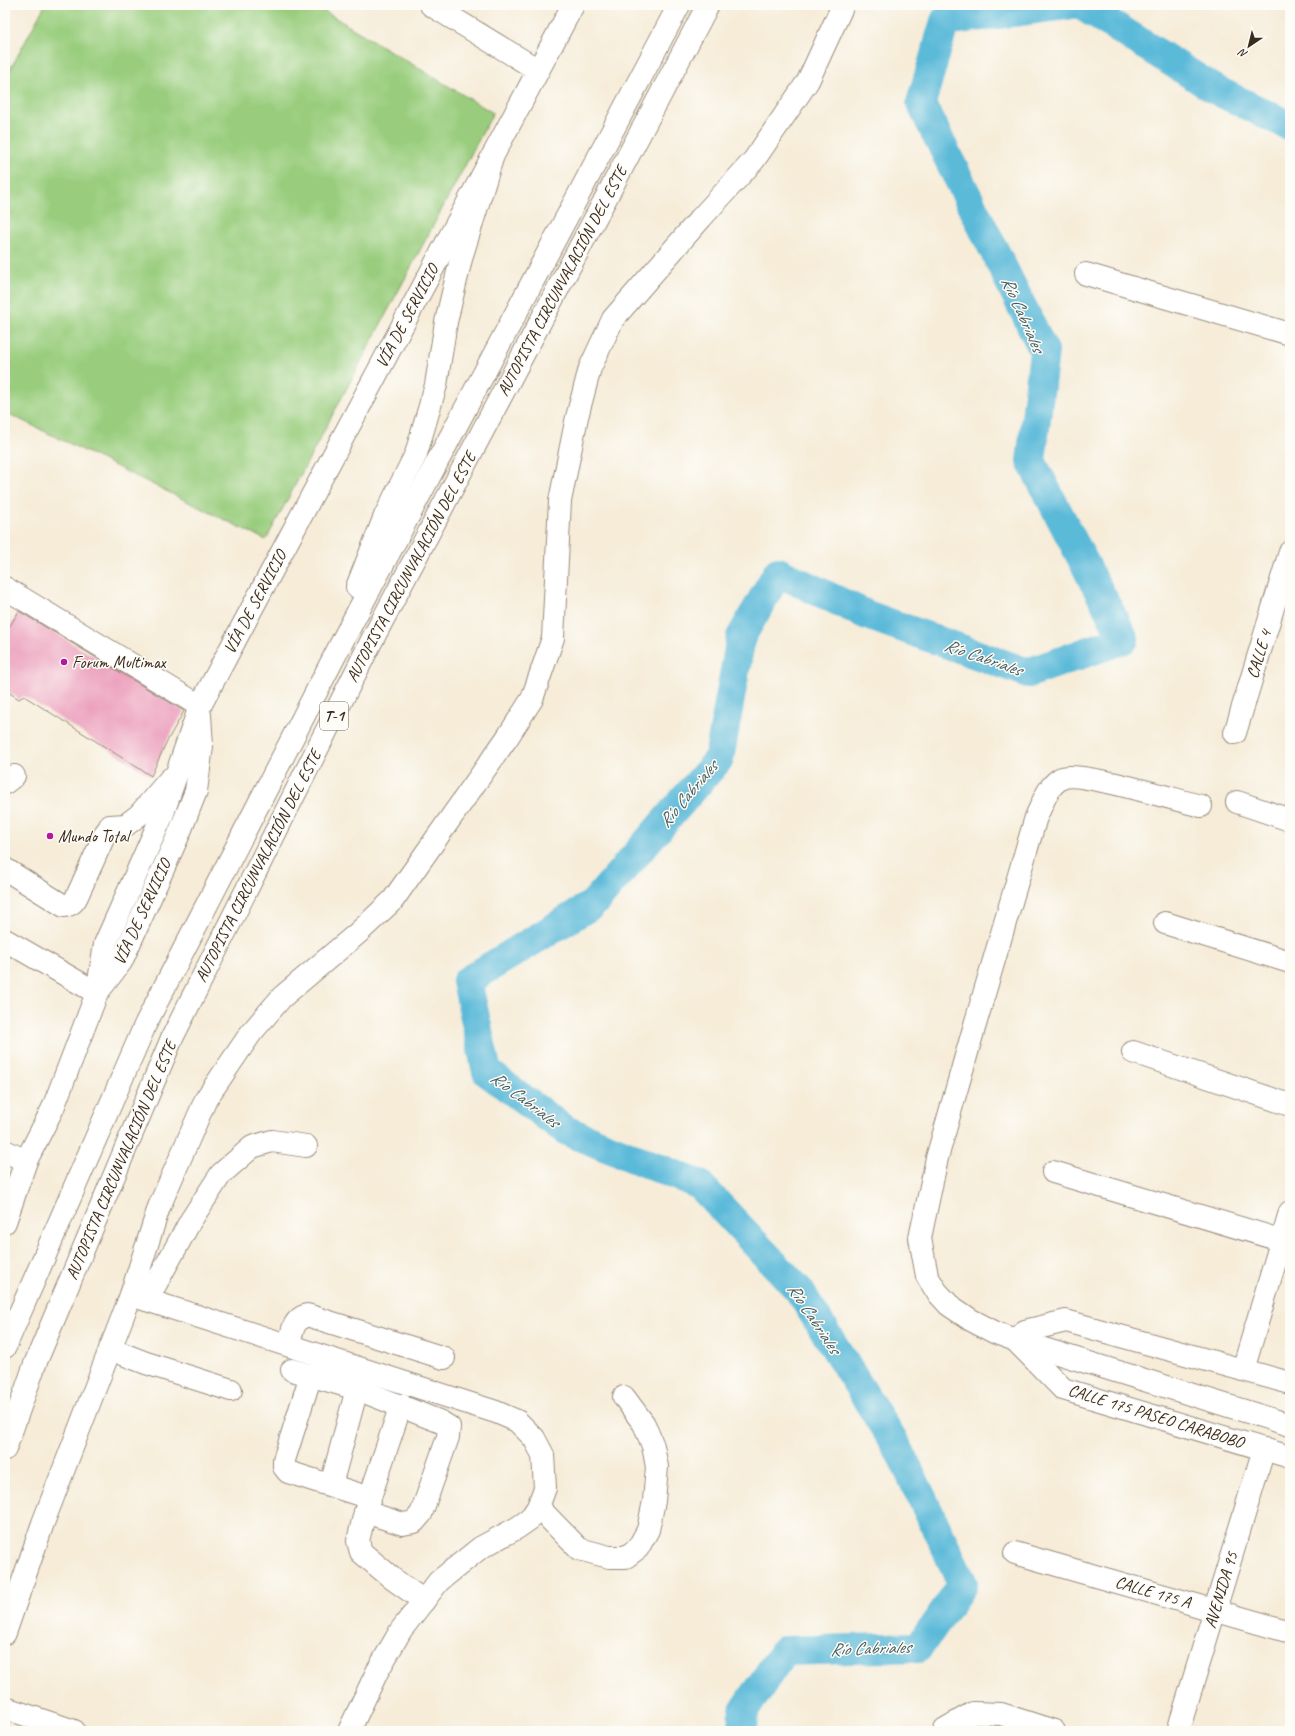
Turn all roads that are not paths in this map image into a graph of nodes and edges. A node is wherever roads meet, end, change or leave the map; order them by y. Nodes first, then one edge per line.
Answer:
1 (431, 5) edge
2 (573, 5) edge
3 (678, 5) edge
4 (708, 5) edge
5 (843, 5) edge
6 (538, 70) junction
7 (493, 155) junction
8 (1086, 274) dead end
9 (1290, 334) edge
10 (1289, 558) edge
11 (5, 588) edge
12 (341, 643) junction
13 (200, 706) junction
14 (1235, 733) dead end
15 (175, 773) junction
16 (1237, 802) dead end
17 (1201, 806) dead end
18 (162, 816) junction
19 (1290, 820) edge
20 (179, 834) junction
21 (143, 857) junction
22 (5, 869) edge
23 (159, 876) junction
24 (1165, 923) dead end
25 (5, 940) edge
26 (1290, 962) edge
27 (98, 993) junction
28 (1133, 1052) dead end
29 (1290, 1105) edge
30 (306, 1146) dead end
31 (5, 1151) edge
32 (26, 1161) junction
33 (1053, 1172) dead end
34 (1290, 1212) edge
35 (5, 1222) edge
36 (1285, 1242) edge
37 (139, 1297) junction
38 (1015, 1340) junction
39 (289, 1346) junction
40 (5, 1347) edge
41 (110, 1349) junction
42 (444, 1358) dead end
43 (1243, 1370) junction
44 (1290, 1383) edge
45 (358, 1389) junction
46 (231, 1390) dead end
47 (624, 1397) dead end
48 (401, 1405) junction
49 (1290, 1425) edge
50 (5, 1449) edge
51 (1264, 1450) junction
52 (1290, 1458) edge
53 (331, 1485) junction
54 (367, 1505) junction
55 (538, 1507) junction
56 (1016, 1553) dead end
57 (424, 1601) junction
58 (1215, 1610) junction
59 (1290, 1632) edge
60 (5, 1633) edge
61 (5, 1708) edge
62 (945, 1728) dead end
63 (74, 1731) edge
64 (349, 1731) edge
65 (1054, 1731) edge
66 (1178, 1731) edge

1 - 6 main road
2 - 6 main road, VÍA DE SERVICIO
3 - 12 main road, AUTOPISTA CIRCUNVALACIÓN DEL ESTE / T-1
4 - 50 main road, AUTOPISTA CIRCUNVALACIÓN DEL ESTE / T-1
5 - 37 main road
6 - 7 main road, VÍA DE SERVICIO
7 - 12 main road
7 - 13 main road, VÍA DE SERVICIO
8 - 9 main road
10 - 14 main road, CALLE 4
11 - 13 main road
12 - 40 main road, AUTOPISTA CIRCUNVALACIÓN DEL ESTE / T-1
13 - 15 main road
13 - 20 main road, VÍA DE SERVICIO
15 - 18 main road
15 - 22 main road
16 - 19 main road
17 - 38 main road
18 - 20 main road
18 - 21 main road
20 - 23 main road, VÍA DE SERVICIO
21 - 23 main road
21 - 27 main road
23 - 27 main road, VÍA DE SERVICIO
24 - 26 main road
25 - 27 main road
27 - 32 main road, VÍA DE SERVICIO
28 - 29 main road
30 - 37 main road
31 - 32 main road
32 - 35 main road, VÍA DE SERVICIO
33 - 36 main road
34 - 36 main road
36 - 43 main road
37 - 39 main road
37 - 41 main road
38 - 43 main road
38 - 49 main road, CALLE 175 PASEO CARABOBO
38 - 51 main road, CALLE 175 PASEO CARABOBO
39 - 42 main road
39 - 55 main road
41 - 46 main road
41 - 60 main road
43 - 44 main road
45 - 48 main road
45 - 53 main road
45 - 53 main road
47 - 55 main road
48 - 54 main road
48 - 54 main road
51 - 52 main road, CALLE 175 PASEO CARABOBO
51 - 58 main road, AVENIDA 95
53 - 54 main road
54 - 57 main road
55 - 57 main road
56 - 58 main road, CALLE 175 A
57 - 64 main road
58 - 59 main road, CALLE 175 A
58 - 66 main road, AVENIDA 95
61 - 63 main road
62 - 65 main road

